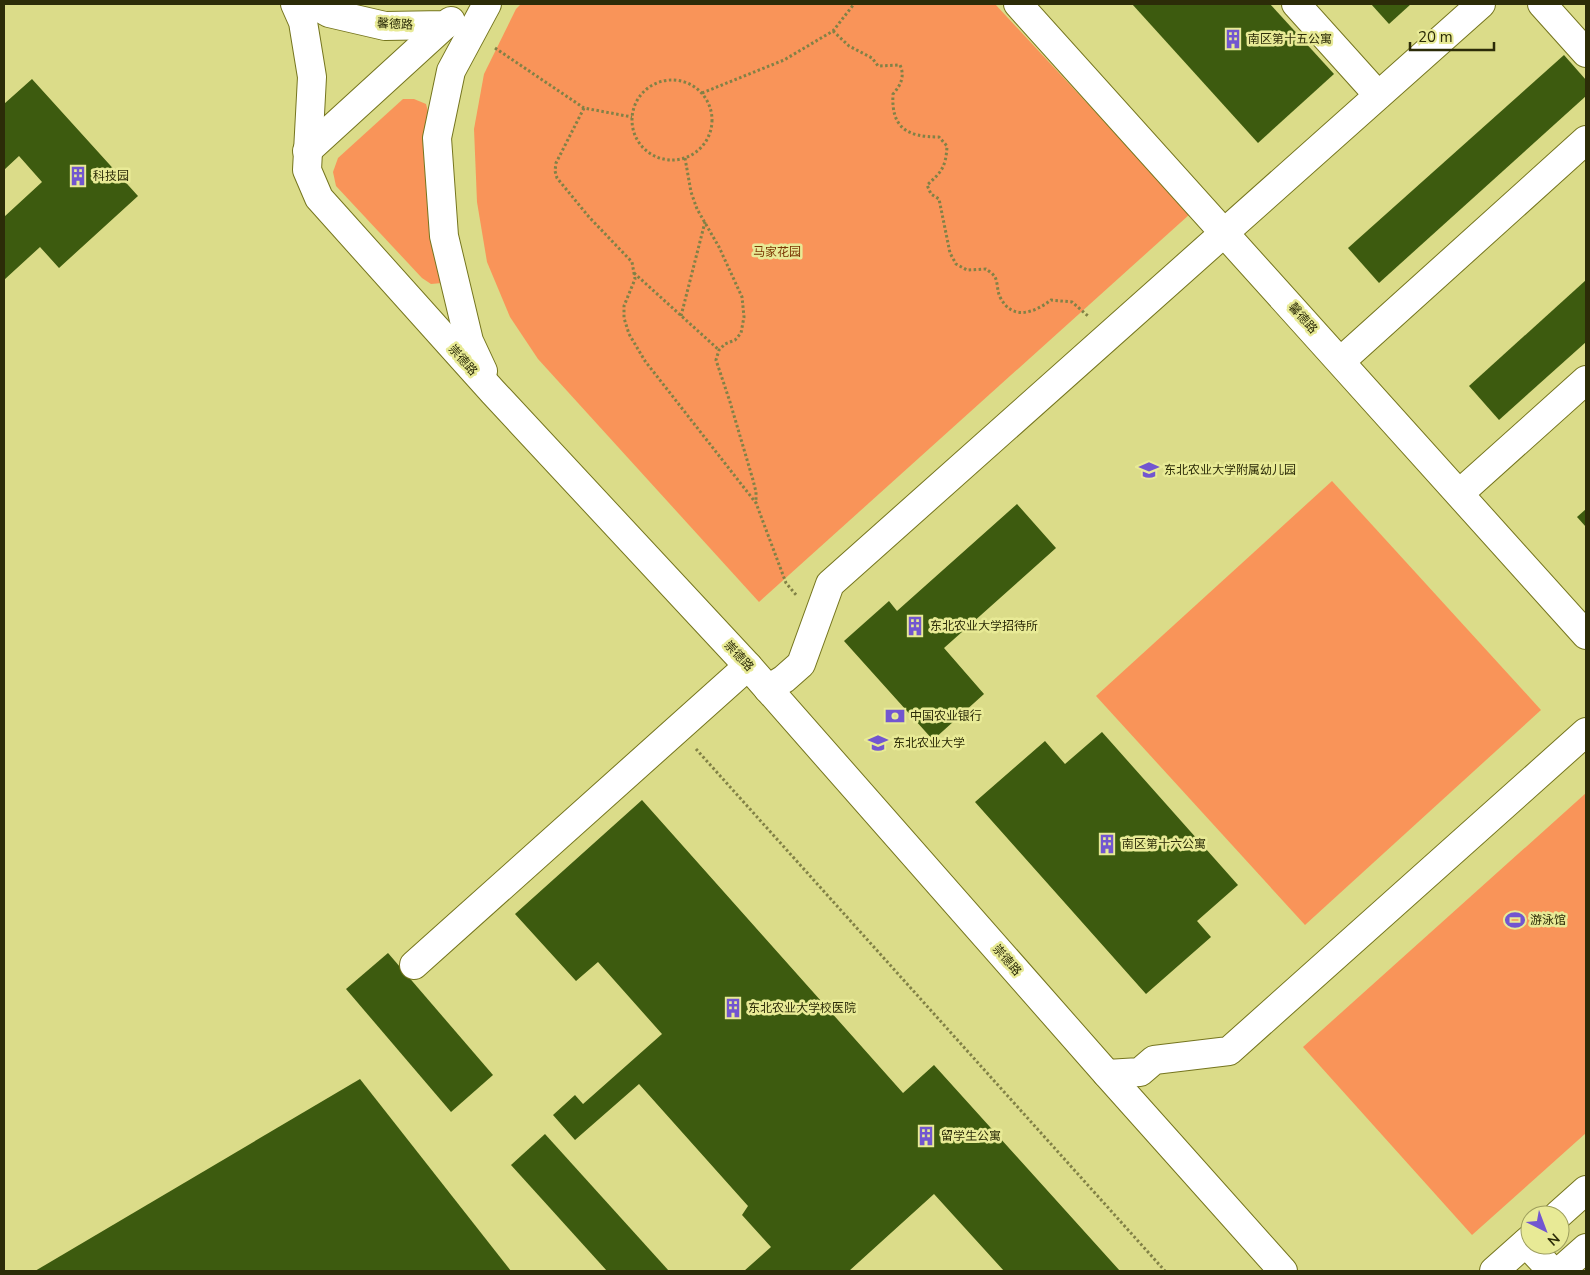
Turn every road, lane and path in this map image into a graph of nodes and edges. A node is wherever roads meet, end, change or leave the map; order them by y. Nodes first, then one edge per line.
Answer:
1 (295, 4) edge
2 (313, 4) edge
3 (474, 4) edge
4 (487, 4) edge
5 (854, 4) edge
6 (1018, 4) edge
7 (1296, 4) edge
8 (1481, 4) edge
9 (1542, 4) edge
10 (458, 28) junction
11 (833, 32) junction
12 (1586, 53) edge
13 (702, 93) junction
14 (1378, 95) junction
15 (584, 108) junction
16 (632, 117) junction
17 (1586, 140) edge
18 (307, 151) junction
19 (685, 158) junction
20 (705, 221) junction
21 (1224, 231) junction
22 (634, 273) junction
23 (681, 316) junction
24 (1110, 333) junction
25 (719, 350) junction
26 (1341, 361) junction
27 (1586, 380) edge
28 (492, 392) junction
29 (1460, 493) junction
30 (756, 503) junction
31 (818, 619) junction
32 (1586, 635) edge
33 (748, 666) junction
34 (768, 689) junction
35 (678, 730) junction
36 (1586, 732) edge
37 (414, 966) dead end
38 (1107, 1074) junction
39 (1586, 1190) edge
40 (1569, 1205) edge
41 (1520, 1248) edge
42 (1586, 1248) edge
43 (1539, 1255) edge
44 (1165, 1271) edge
45 (1282, 1271) edge
46 (1494, 1271) edge
47 (1552, 1271) edge
48 (1560, 1271) edge

1 - 18 street, 崇德路
2 - 10 street, 馨德路
3 - 10 street
4 - 10 street
5 - 11 path
6 - 21 street, 馨德路
7 - 14 street
8 - 14 street
9 - 12 street
10 - 15 path
10 - 18 street
10 - 28 street
11 - 13 path
11 - 24 path
13 - 16 path
13 - 19 path
14 - 21 street
15 - 16 path
15 - 22 path
16 - 19 path
17 - 26 street
18 - 28 street, 崇德路
19 - 20 path
20 - 23 path
20 - 25 path
21 - 24 street
21 - 26 street, 馨德路
22 - 23 path
22 - 30 path
23 - 25 path
24 - 31 street
25 - 30 path
26 - 29 street, 馨德路
27 - 29 street
28 - 33 street, 崇德路
29 - 32 street, 馨德路
30 - 31 path
31 - 34 street
33 - 34 street, 崇德路
33 - 35 street
34 - 38 street, 崇德路
35 - 37 street
35 - 44 path
36 - 38 street
38 - 45 street, 崇德路
39 - 40 street
41 - 46 street
42 - 48 street
43 - 47 street

